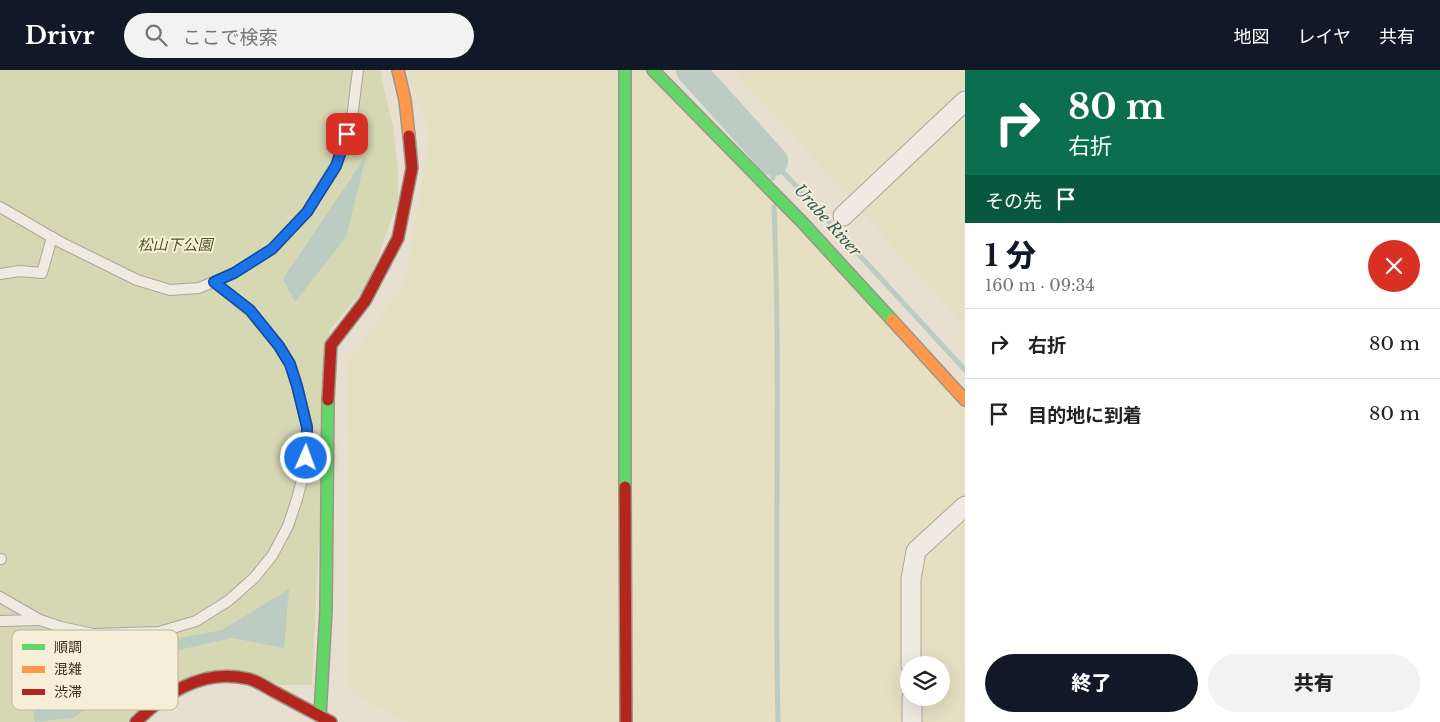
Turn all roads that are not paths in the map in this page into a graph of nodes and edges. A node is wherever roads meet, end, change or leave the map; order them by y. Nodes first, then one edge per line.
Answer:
1 (358, 70) edge
2 (398, 70) edge
3 (626, 70) edge
4 (653, 70) edge
5 (965, 101) edge
6 (0, 207) edge
7 (843, 216) dead end
8 (52, 237) junction
9 (0, 274) edge
10 (214, 282) junction
11 (965, 400) edge
12 (965, 506) edge
13 (0, 597) edge
14 (40, 620) junction
15 (0, 621) edge
16 (75, 630) edge
17 (166, 630) edge
18 (912, 656) edge
19 (178, 693) edge
20 (912, 706) edge
21 (147, 715) edge
22 (320, 716) junction
23 (136, 722) edge
24 (331, 722) edge
25 (626, 722) edge
26 (912, 722) edge

1 - 10 lane
2 - 22 street
3 - 25 street
4 - 11 street
5 - 7 street
6 - 8 lane
8 - 9 lane
8 - 10 lane
10 - 17 lane
12 - 18 street
13 - 14 lane
14 - 15 lane
14 - 16 lane
19 - 22 street
20 - 26 street
21 - 23 street
22 - 24 street

